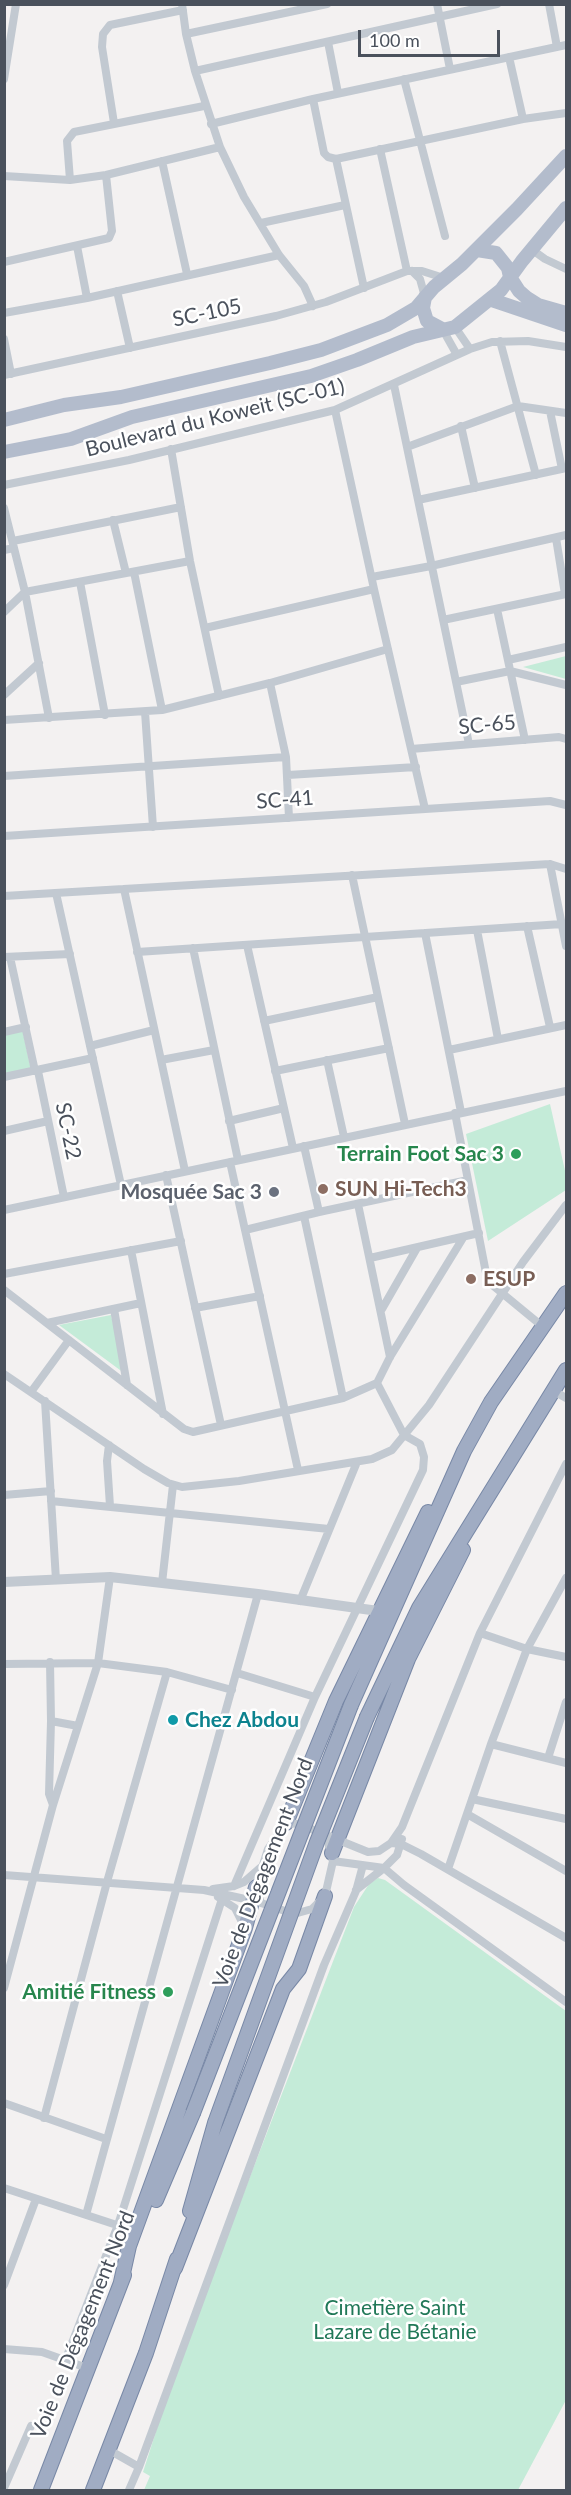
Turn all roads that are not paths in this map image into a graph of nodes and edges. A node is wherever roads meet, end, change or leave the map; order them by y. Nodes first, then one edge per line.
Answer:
1 (16, 4) edge
2 (327, 4) edge
3 (437, 4) edge
4 (496, 4) edge
5 (549, 4) edge
6 (183, 7) edge
7 (439, 17) junction
8 (186, 34) junction
9 (328, 42) junction
10 (567, 45) edge
11 (557, 46) junction
12 (509, 57) junction
13 (450, 69) junction
14 (195, 71) junction
15 (4, 79) edge
16 (404, 79) junction
17 (338, 93) junction
18 (313, 99) junction
19 (204, 106) junction
20 (567, 113) edge
21 (523, 118) junction
22 (114, 123) junction
23 (211, 124) junction
24 (420, 141) junction
25 (220, 147) junction
26 (380, 149) junction
27 (567, 156) edge
28 (336, 159) junction
29 (162, 161) junction
30 (106, 175) junction
31 (4, 176) edge
32 (70, 180) junction
33 (345, 205) junction
34 (567, 208) edge
35 (560, 219) edge
36 (261, 223) junction
37 (445, 236) dead end
38 (77, 246) junction
39 (531, 249) junction
40 (477, 250) junction
41 (279, 255) junction
42 (4, 262) edge
43 (567, 270) edge
44 (410, 271) junction
45 (187, 274) junction
46 (510, 277) junction
47 (444, 278) junction
48 (364, 288) junction
49 (117, 291) junction
50 (425, 297) junction
51 (87, 298) junction
52 (492, 300) junction
53 (313, 306) junction
54 (4, 313) edge
55 (567, 313) edge
56 (567, 325) edge
57 (449, 328) junction
58 (4, 339) edge
59 (501, 341) junction
60 (567, 347) edge
61 (130, 348) junction
62 (470, 349) junction
63 (457, 355) junction
64 (8, 374) edge
65 (394, 385) junction
66 (518, 406) junction
67 (336, 410) junction
68 (550, 411) junction
69 (567, 413) edge
70 (4, 420) edge
71 (460, 426) junction
72 (407, 447) junction
73 (171, 449) junction
74 (4, 452) edge
75 (565, 468) edge
76 (536, 475) junction
77 (4, 485) edge
78 (476, 488) junction
79 (418, 500) junction
80 (181, 507) junction
81 (4, 508) edge
82 (113, 520) junction
83 (567, 535) edge
84 (556, 538) junction
85 (14, 544) junction
86 (4, 550) edge
87 (190, 561) junction
88 (431, 566) junction
89 (130, 573) junction
90 (372, 577) junction
91 (80, 582) junction
92 (374, 589) junction
93 (25, 592) junction
94 (566, 594) edge
95 (497, 609) junction
96 (4, 612) edge
97 (443, 620) junction
98 (205, 628) junction
99 (567, 647) edge
100 (388, 649) junction
101 (508, 660) junction
102 (39, 663) junction
103 (510, 671) junction
104 (456, 682) junction
105 (270, 683) junction
106 (567, 685) edge
107 (4, 695) edge
108 (219, 696) junction
109 (162, 710) junction
110 (146, 712) junction
111 (105, 715) junction
112 (49, 717) junction
113 (4, 720) edge
114 (567, 739) edge
115 (525, 740) junction
116 (469, 744) junction
117 (411, 749) junction
118 (286, 757) junction
119 (149, 767) junction
120 (416, 767) junction
121 (288, 775) junction
122 (4, 776) edge
123 (567, 805) edge
124 (425, 809) junction
125 (290, 818) junction
126 (153, 827) junction
127 (4, 836) edge
128 (550, 864) junction
129 (567, 869) edge
130 (352, 875) junction
131 (123, 889) junction
132 (56, 893) junction
133 (4, 896) edge
134 (562, 924) junction
135 (527, 926) junction
136 (477, 930) junction
137 (425, 933) junction
138 (366, 937) junction
139 (247, 945) junction
140 (567, 946) edge
141 (193, 948) junction
142 (137, 952) junction
143 (70, 954) junction
144 (7, 957) edge
145 (378, 997) junction
146 (264, 1021) junction
147 (567, 1025) edge
148 (26, 1027) junction
149 (550, 1027) junction
150 (154, 1030) junction
151 (4, 1032) edge
152 (498, 1039) junction
153 (90, 1046) junction
154 (389, 1048) junction
155 (214, 1050) junction
156 (449, 1050) junction
157 (93, 1058) junction
158 (161, 1060) junction
159 (327, 1060) junction
160 (36, 1071) junction
161 (275, 1071) junction
162 (4, 1077) edge
163 (567, 1091) edge
164 (284, 1108) junction
165 (458, 1113) junction
166 (48, 1121) junction
167 (229, 1121) junction
168 (405, 1124) junction
169 (4, 1131) edge
170 (344, 1137) junction
171 (304, 1146) junction
172 (293, 1148) junction
173 (234, 1161) junction
174 (185, 1171) junction
175 (166, 1175) junction
176 (468, 1180) junction
177 (121, 1185) junction
178 (64, 1197) junction
179 (358, 1204) junction
180 (567, 1205) edge
181 (4, 1210) edge
182 (319, 1212) junction
183 (304, 1216) junction
184 (245, 1230) junction
185 (479, 1233) junction
186 (463, 1238) junction
187 (181, 1240) junction
188 (417, 1248) junction
189 (131, 1250) junction
190 (370, 1258) junction
191 (4, 1274) edge
192 (4, 1290) edge
193 (567, 1293) edge
194 (502, 1294) junction
195 (260, 1296) junction
196 (141, 1302) junction
197 (114, 1308) junction
198 (195, 1308) junction
199 (382, 1309) junction
200 (47, 1323) junction
201 (542, 1326) junction
202 (69, 1340) junction
203 (390, 1357) junction
204 (567, 1370) edge
205 (4, 1374) edge
206 (377, 1383) junction
207 (127, 1385) junction
208 (552, 1390) junction
209 (31, 1392) junction
210 (343, 1398) junction
211 (567, 1398) edge
212 (45, 1401) junction
213 (285, 1412) junction
214 (163, 1414) junction
215 (221, 1425) junction
216 (404, 1435) junction
217 (109, 1444) junction
218 (464, 1451) junction
219 (357, 1462) junction
220 (566, 1467) edge
221 (298, 1470) junction
222 (173, 1485) junction
223 (51, 1491) junction
224 (4, 1494) edge
225 (51, 1501) junction
226 (110, 1506) junction
227 (479, 1511) junction
228 (170, 1512) junction
229 (328, 1529) junction
230 (110, 1577) junction
231 (567, 1578) edge
232 (56, 1580) junction
233 (4, 1582) edge
234 (162, 1583) junction
235 (258, 1594) junction
236 (300, 1601) junction
237 (356, 1608) junction
238 (378, 1611) junction
239 (480, 1633) junction
240 (527, 1649) junction
241 (567, 1657) edge
242 (50, 1662) junction
243 (98, 1663) junction
244 (4, 1664) edge
245 (167, 1672) junction
246 (237, 1673) junction
247 (232, 1690) junction
248 (315, 1697) junction
249 (566, 1705) edge
250 (51, 1721) junction
251 (78, 1726) junction
252 (491, 1744) junction
253 (548, 1758) junction
254 (567, 1763) edge
255 (472, 1799) junction
256 (53, 1805) junction
257 (467, 1814) junction
258 (567, 1819) edge
259 (286, 1823) junction
260 (402, 1827) junction
261 (332, 1838) junction
262 (391, 1843) junction
263 (401, 1844) junction
264 (332, 1857) junction
265 (363, 1865) junction
266 (261, 1867) junction
267 (384, 1868) junction
268 (448, 1869) junction
269 (567, 1871) edge
270 (4, 1875) edge
271 (34, 1875) junction
272 (107, 1882) junction
273 (234, 1886) junction
274 (176, 1887) junction
275 (204, 1890) junction
276 (356, 1891) junction
277 (256, 1896) junction
278 (325, 1896) junction
279 (222, 1899) junction
280 (245, 1928) junction
281 (567, 1938) edge
282 (4, 1988) edge
283 (567, 2002) edge
284 (4, 2103) edge
285 (44, 2118) junction
286 (106, 2139) junction
287 (4, 2188) edge
288 (36, 2199) junction
289 (86, 2215) junction
290 (118, 2225) junction
291 (135, 2231) junction
292 (175, 2268) junction
293 (7, 2274) edge
294 (121, 2282) junction
295 (4, 2285) edge
296 (4, 2349) edge
297 (65, 2361) junction
298 (87, 2368) junction
299 (31, 2426) dead end
300 (109, 2450) junction
301 (139, 2467) junction
302 (5, 2487) edge
303 (41, 2490) edge
304 (93, 2490) edge
305 (129, 2490) edge

1 - 15 street
2 - 8 street
3 - 7 street
4 - 7 street
5 - 11 street
6 - 8 street
6 - 22 street
7 - 9 street
7 - 13 street
8 - 14 street
9 - 14 street
9 - 17 street
10 - 11 street
11 - 12 street
12 - 13 street
12 - 21 street
13 - 16 street
14 - 19 street
16 - 17 street
16 - 24 street
17 - 18 street
18 - 23 street
18 - 28 street
19 - 22 street
19 - 23 street
20 - 21 street
21 - 24 street
22 - 32 street
23 - 25 street
24 - 26 street
24 - 37 street
25 - 29 street
25 - 36 street
26 - 28 street
26 - 44 street
27 - 40 main road
28 - 33 street
29 - 30 street
29 - 45 street
30 - 32 street
30 - 38 street
31 - 32 street
33 - 36 street
33 - 48 street
34 - 35 main road
35 - 39 main road
36 - 41 street
38 - 42 street
38 - 51 street
39 - 43 street
39 - 46 main road
40 - 46 main road
40 - 47 main road
41 - 45 street
41 - 53 street
44 - 47 street
44 - 48 street, SC-105
44 - 50 street
45 - 49 street
46 - 52 main road
46 - 55 main road
47 - 50 main road
48 - 53 street, SC-105
49 - 51 street
49 - 61 street
50 - 57 main road
50 - 70 main road
51 - 54 street
52 - 56 main road
52 - 57 main road
53 - 61 street, SC-105
57 - 62 street
57 - 63 street
57 - 74 main road
58 - 64 street
59 - 60 street, Boulevard du Koweit (SC-01)
59 - 62 street, Boulevard du Koweit (SC-01)
59 - 66 street
61 - 64 street, SC-105
62 - 63 street, Boulevard du Koweit (SC-01)
63 - 65 street, Boulevard du Koweit (SC-01)
65 - 67 street, Boulevard du Koweit (SC-01)
65 - 72 street
66 - 68 street
66 - 71 street
66 - 76 street
67 - 73 street, Boulevard du Koweit (SC-01)
67 - 90 street
68 - 69 street
68 - 75 street
71 - 72 street
71 - 78 street
72 - 79 street
73 - 77 street, Boulevard du Koweit (SC-01)
73 - 80 street
75 - 76 street
76 - 78 street
78 - 79 street
79 - 88 street
80 - 82 street
80 - 87 street
81 - 85 street
82 - 85 street
82 - 89 street
83 - 84 street
84 - 88 street
84 - 94 street
85 - 86 street
85 - 93 street
87 - 89 street
87 - 98 street
88 - 90 street
88 - 97 street
89 - 91 street
89 - 109 street
90 - 92 street
91 - 93 street
91 - 111 street
92 - 98 street
92 - 100 street
93 - 96 street
93 - 102 street
94 - 95 street
95 - 97 street
95 - 101 street
97 - 104 street
98 - 108 street
99 - 101 street
100 - 105 street
100 - 117 street
101 - 103 street
102 - 107 street
102 - 112 street
103 - 104 street
103 - 106 street
103 - 115 street
104 - 116 street
105 - 108 street
105 - 118 street
108 - 109 street
109 - 110 street
110 - 111 street
110 - 119 street
111 - 112 street
112 - 113 street
114 - 115 street, SC-65
115 - 116 street, SC-65
116 - 117 street, SC-65
117 - 120 street
118 - 119 street
118 - 121 street
119 - 122 street
119 - 126 street
120 - 121 street
120 - 124 street
121 - 125 street
123 - 124 street, SC-41
124 - 125 street, SC-41
125 - 126 street, SC-41
126 - 127 street, SC-41
128 - 129 street
128 - 130 street
128 - 134 street
130 - 131 street
130 - 138 street
131 - 132 street
131 - 142 street
132 - 133 street
132 - 143 street
134 - 135 street
134 - 140 street
135 - 136 street
135 - 149 street
136 - 137 street
136 - 152 street
137 - 138 street
137 - 156 street
138 - 139 street
138 - 145 street
139 - 141 street
139 - 146 street
141 - 142 street
141 - 155 street
142 - 150 street
143 - 144 street
143 - 153 street
144 - 148 street, SC-22
145 - 146 street
145 - 154 street
146 - 161 street
147 - 149 street
148 - 151 street
148 - 160 street, SC-22
149 - 152 street
150 - 153 street
150 - 158 street
152 - 156 street
153 - 157 street
154 - 159 street
154 - 168 street
155 - 158 street
155 - 167 street
156 - 165 street
157 - 160 street
157 - 177 street
158 - 174 street
159 - 161 street
159 - 170 street
160 - 162 street
160 - 166 street, SC-22
161 - 164 street
163 - 165 street
164 - 167 street
164 - 172 street
165 - 168 street
165 - 176 street
166 - 169 street
166 - 178 street, SC-22
167 - 173 street
168 - 170 street
170 - 171 street
171 - 172 street
171 - 182 street
172 - 173 street
173 - 174 street
173 - 184 street
174 - 175 street
175 - 177 street
175 - 187 street
176 - 179 street
176 - 185 street
177 - 178 street
178 - 181 street
179 - 182 street
179 - 190 street
180 - 194 street
182 - 183 street
183 - 184 street
183 - 210 street
184 - 195 street
185 - 186 street
185 - 194 street
186 - 188 street
186 - 203 street
187 - 189 street
187 - 198 street
188 - 190 street
188 - 199 street
189 - 191 street
189 - 196 street
190 - 199 street
192 - 200 street
193 - 201 highway, Voie de Dégagement Nord
194 - 201 street
194 - 216 street
195 - 198 street
195 - 213 street
196 - 197 street
196 - 214 street
197 - 200 street
197 - 207 street
198 - 215 street
199 - 203 street
200 - 202 street
201 - 218 highway, Voie de Dégagement Nord
202 - 207 street
202 - 209 street
203 - 206 street
204 - 208 highway, Voie de Dégagement Nord
205 - 209 street
206 - 210 street
206 - 216 street
207 - 214 street
208 - 211 street
208 - 227 highway, Voie de Dégagement Nord
209 - 212 street
210 - 213 street
212 - 217 street
212 - 223 street
213 - 215 street
213 - 221 street
214 - 215 street
216 - 219 street
216 - 237 street
217 - 222 street
217 - 226 street
218 - 238 highway
218 - 294 highway, Voie de Dégagement Nord, bridge
219 - 221 street
219 - 229 street
220 - 239 street
221 - 222 street
222 - 228 street
223 - 224 street
223 - 225 street
225 - 226 street
225 - 232 street
226 - 228 street
227 - 261 highway
227 - 292 highway, Voie de Dégagement Nord, bridge
228 - 229 street
228 - 234 street
229 - 236 street
230 - 232 street
230 - 234 street
230 - 243 street
231 - 240 street
232 - 233 street
234 - 235 street
235 - 236 street
235 - 246 street
236 - 237 street
237 - 238 street
237 - 248 street
238 - 259 highway
239 - 240 street
239 - 260 street
240 - 241 street
240 - 252 street
242 - 243 street
242 - 244 street
242 - 250 street
243 - 245 street
243 - 251 street
245 - 247 street
245 - 272 street
246 - 247 street
246 - 248 street
247 - 274 street
248 - 273 street
249 - 253 street
250 - 251 street
250 - 256 street
251 - 256 street
252 - 253 street
252 - 255 street
253 - 254 street
255 - 257 street
255 - 258 street
256 - 271 street
257 - 268 street
257 - 269 street
259 - 261 street
259 - 266 street
260 - 262 street
260 - 263 street
261 - 262 street
261 - 264 highway
262 - 263 street
263 - 267 street
263 - 268 street
264 - 265 street
264 - 278 street
265 - 267 street
265 - 276 street
266 - 273 street
266 - 277 street
267 - 276 street
267 - 283 street
268 - 281 street
270 - 271 street
271 - 272 street
271 - 282 street
272 - 274 street
272 - 285 street
273 - 275 street
274 - 275 street
274 - 286 street
275 - 277 street
275 - 279 street
276 - 301 street
277 - 278 street
277 - 280 highway
278 - 292 highway
279 - 280 street
279 - 290 street
280 - 291 highway
284 - 285 street
285 - 286 street
286 - 289 street
287 - 288 street
288 - 289 street
288 - 293 street
289 - 290 street
290 - 291 street
290 - 297 street
291 - 294 highway
292 - 300 highway, Voie de Dégagement Nord
293 - 295 street
294 - 298 highway, Voie de Dégagement Nord
296 - 297 street
297 - 298 street
298 - 303 highway, Voie de Dégagement Nord
299 - 302 street
300 - 301 street
300 - 304 highway, Voie de Dégagement Nord
301 - 305 street

